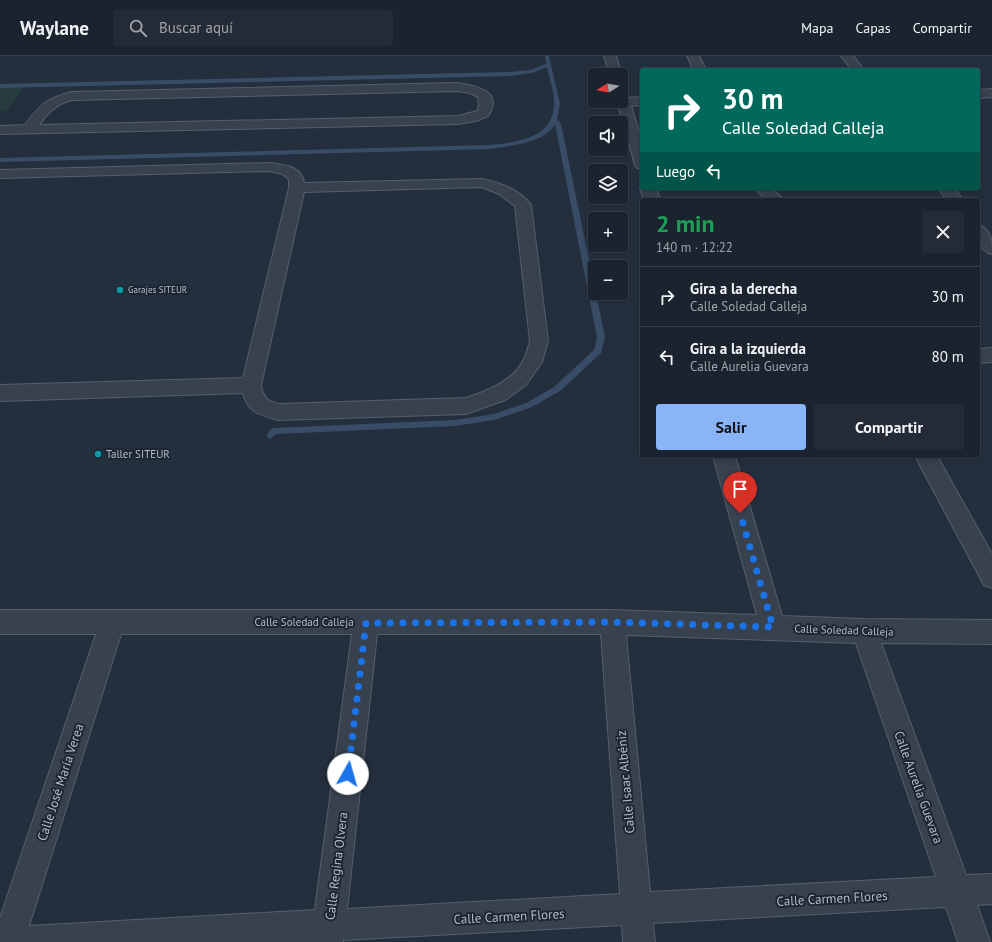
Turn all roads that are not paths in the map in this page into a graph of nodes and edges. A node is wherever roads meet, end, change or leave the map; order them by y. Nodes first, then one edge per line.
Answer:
1 (610, 56) edge
2 (693, 56) edge
3 (847, 56) edge
4 (614, 68) edge
5 (699, 68) edge
6 (856, 68) edge
7 (980, 94) edge
8 (992, 94) edge
9 (628, 98) edge
10 (640, 101) edge
11 (625, 108) edge
12 (30, 128) junction
13 (0, 130) edge
14 (640, 158) edge
15 (0, 174) edge
16 (297, 188) junction
17 (764, 190) edge
18 (774, 198) edge
19 (980, 233) edge
20 (992, 249) edge
21 (992, 355) edge
22 (980, 356) edge
23 (251, 385) junction
24 (0, 393) edge
25 (725, 458) edge
26 (927, 458) edge
27 (992, 577) edge
28 (113, 621) junction
29 (0, 622) edge
30 (612, 622) junction
31 (366, 623) junction
32 (773, 627) junction
33 (864, 631) junction
34 (992, 632) edge
35 (992, 889) edge
36 (956, 891) junction
37 (636, 910) junction
38 (328, 934) edge
39 (8, 942) edge
40 (25, 942) edge
41 (639, 942) edge
42 (974, 942) edge

1 - 4 street
2 - 5 street
3 - 6 street
7 - 8 street
9 - 10 street
11 - 14 street
12 - 12 street
12 - 13 street
15 - 16 street
16 - 23 street
16 - 23 street
17 - 18 street
19 - 20 street
21 - 22 street
23 - 24 street
25 - 32 street
26 - 27 street
28 - 29 street, Calle Soledad Calleja
28 - 31 street, Calle Soledad Calleja
28 - 39 street, Calle José María Verea
30 - 31 street, Calle Soledad Calleja
30 - 32 street, Calle Soledad Calleja
30 - 37 street, Calle Isaac Albéniz
31 - 38 street, Calle Regina Olvera
32 - 33 street, Calle Soledad Calleja
33 - 34 street, Calle Soledad Calleja
33 - 36 street, Calle Aurelia Guevara
35 - 36 street, Calle Carmen Flores
36 - 37 street, Calle Carmen Flores
36 - 42 street, Calle Aurelia Guevara
37 - 38 street, Calle Carmen Flores
37 - 41 street, Calle Isaac Albéniz
38 - 40 street, Calle Carmen Flores

